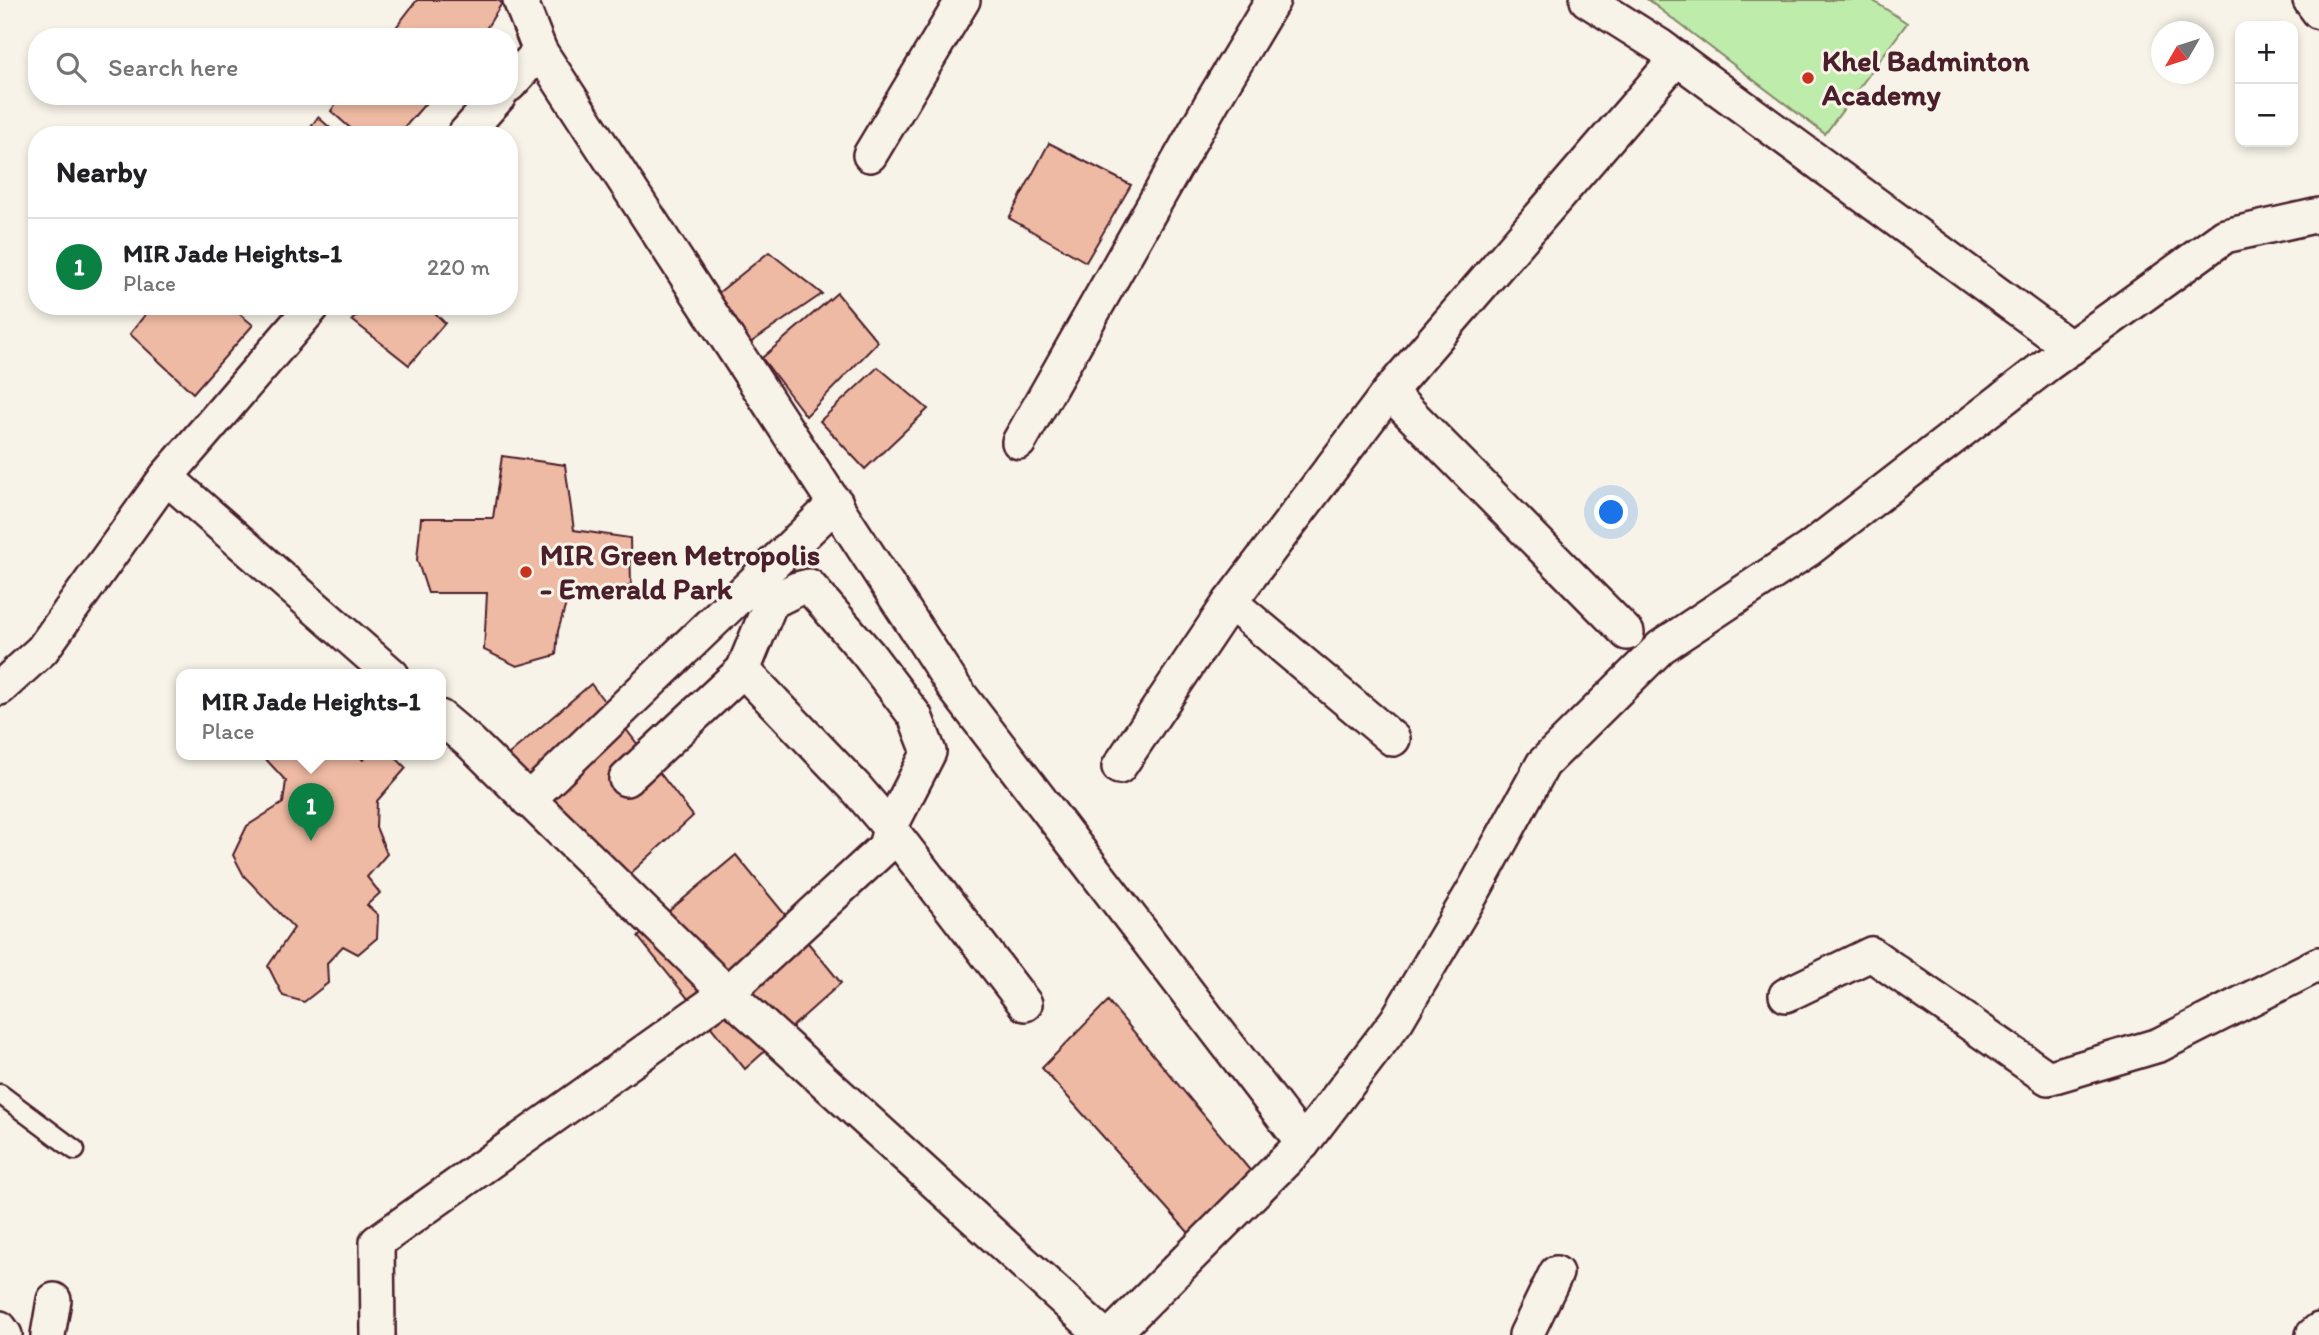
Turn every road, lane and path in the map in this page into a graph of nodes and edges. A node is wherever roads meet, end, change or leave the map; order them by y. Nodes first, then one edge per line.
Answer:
1 (520, 0) edge
2 (963, 0) edge
3 (1273, 0) edge
4 (1587, 0) edge
5 (2310, 0) edge
6 (2319, 12) edge
7 (540, 51) junction
8 (1677, 58) junction
9 (518, 75) edge
10 (491, 105) edge
11 (472, 126) edge
12 (870, 155) dead end
13 (2319, 215) edge
14 (305, 315) edge
15 (2071, 348) junction
16 (1389, 392) junction
17 (1019, 442) dead end
18 (166, 477) junction
19 (836, 503) junction
20 (1230, 602) junction
21 (1627, 633) dead end
22 (385, 669) edge
23 (743, 670) junction
24 (0, 688) edge
25 (446, 723) edge
26 (1393, 739) dead end
27 (1119, 767) dead end
28 (626, 779) dead end
29 (528, 800) junction
30 (890, 828) junction
31 (2319, 964) edge
32 (727, 993) junction
33 (1786, 995) dead end
34 (1025, 1004) dead end
35 (0, 1094) edge
36 (1303, 1143) junction
37 (75, 1150) dead end
38 (1556, 1273) dead end
39 (54, 1300) dead end
40 (0, 1328) edge
41 (2319, 1330) edge
42 (5, 1335) edge
43 (48, 1335) edge
44 (378, 1335) edge
45 (1103, 1335) edge
46 (1112, 1335) edge
47 (1526, 1335) edge
48 (2313, 1335) edge

1 - 7 street
2 - 12 street
3 - 17 street
4 - 8 street
5 - 6 street
7 - 9 street
7 - 19 street
8 - 15 street
8 - 16 street
10 - 11 street
13 - 15 street
14 - 18 street
15 - 36 street
16 - 20 street
16 - 21 street
18 - 22 street
18 - 24 street
19 - 29 street
19 - 36 street
20 - 26 street
20 - 27 street
23 - 28 street
23 - 30 street
23 - 30 street
25 - 29 street
29 - 32 street
30 - 32 street
30 - 34 street
31 - 33 street
32 - 44 street
32 - 45 street
35 - 37 lane
36 - 46 street
38 - 47 street
39 - 43 street
40 - 42 street
41 - 48 street

